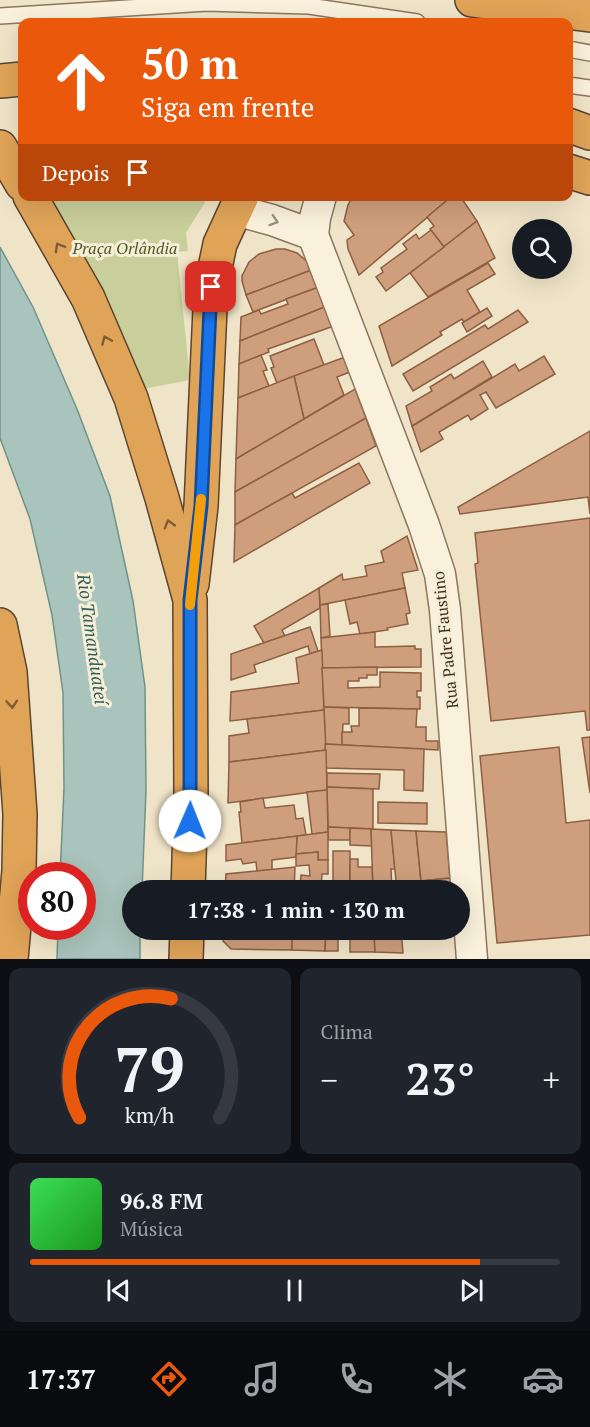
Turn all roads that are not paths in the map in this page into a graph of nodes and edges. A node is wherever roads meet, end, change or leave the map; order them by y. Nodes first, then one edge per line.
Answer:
1 (472, 0) edge
2 (590, 15) edge
3 (0, 16) edge
4 (390, 18) edge
5 (573, 50) edge
6 (590, 52) edge
7 (18, 79) edge
8 (0, 81) edge
9 (573, 86) edge
10 (590, 88) edge
11 (573, 128) edge
12 (590, 133) edge
13 (0, 147) edge
14 (573, 173) edge
15 (18, 177) edge
16 (590, 178) edge
17 (33, 201) edge
18 (320, 201) edge
19 (238, 203) edge
20 (313, 235) junction
21 (190, 600) junction
22 (0, 625) edge
23 (188, 880) edge
24 (187, 940) edge
25 (11, 959) edge
26 (186, 959) edge
27 (472, 959) edge

1 - 2 highway
3 - 4 lane
5 - 6 lane
7 - 8 highway
9 - 10 lane
11 - 12 highway
13 - 15 highway
14 - 16 highway
21 -> 17 highway
18 - 20 street
19 -> 20 street
19 - 21 highway
20 - 27 street, Rua Padre Faustino
21 - 23 highway
22 -> 25 highway
24 - 26 highway

